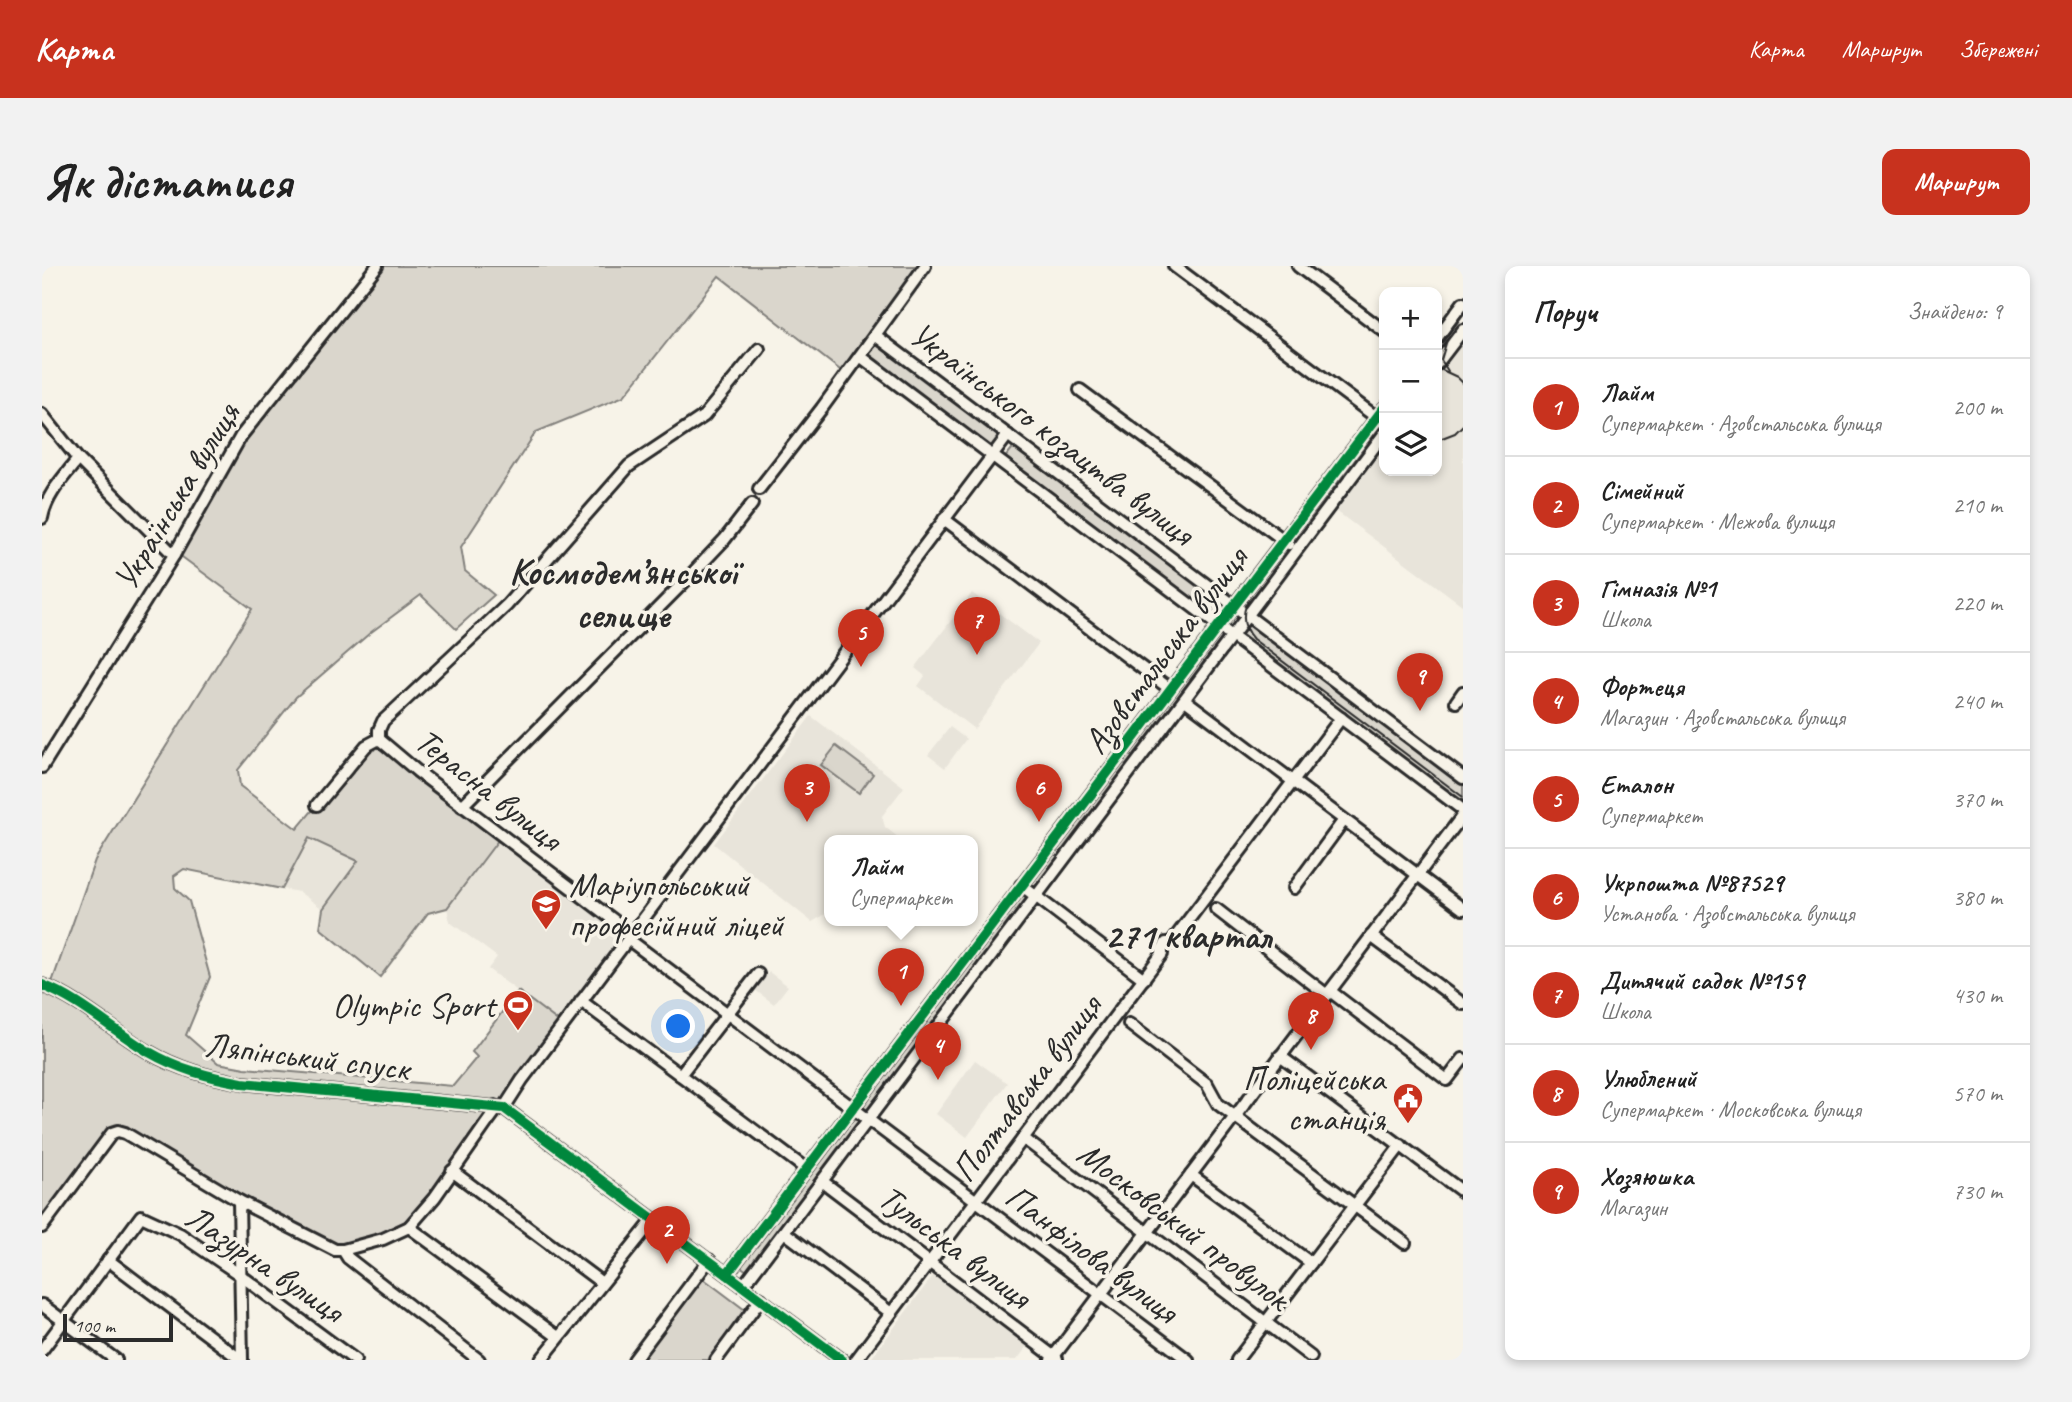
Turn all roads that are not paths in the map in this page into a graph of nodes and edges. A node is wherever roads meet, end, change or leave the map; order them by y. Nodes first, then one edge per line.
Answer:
1 (377, 266) edge
2 (925, 266) edge
3 (1174, 266) edge
4 (1298, 266) edge
5 (1463, 303) edge
6 (1379, 327) edge
7 (1463, 330) edge
8 (1442, 331) edge
9 (875, 335) junction
10 (759, 349) dead end
11 (860, 356) junction
12 (1442, 358) edge
13 (1080, 390) dead end
14 (42, 414) edge
15 (1379, 414) edge
16 (1379, 420) edge
17 (1007, 435) junction
18 (1379, 441) edge
19 (992, 455) junction
20 (78, 459) junction
21 (759, 489) dead end
22 (752, 503) dead end
23 (42, 518) edge
24 (944, 519) junction
25 (1284, 541) junction
26 (1297, 550) junction
27 (174, 555) junction
28 (1234, 606) junction
29 (1247, 616) junction
30 (1218, 625) junction
31 (1233, 637) junction
32 (1170, 689) junction
33 (1185, 700) junction
34 (1341, 718) junction
35 (379, 739) junction
36 (42, 767) edge
37 (1463, 778) edge
38 (1293, 781) junction
39 (317, 805) dead end
40 (462, 806) junction
41 (1463, 812) edge
42 (1345, 820) junction
43 (1418, 875) junction
44 (1021, 886) junction
45 (1294, 888) dead end
46 (1036, 897) junction
47 (1216, 909) dead end
48 (1463, 909) edge
49 (1371, 936) junction
50 (630, 937) junction
51 (758, 974) dead end
52 (1144, 978) junction
53 (42, 985) edge
54 (1328, 993) junction
55 (581, 1001) junction
56 (1463, 1004) edge
57 (727, 1014) junction
58 (1129, 1024) dead end
59 (910, 1031) junction
60 (926, 1043) junction
61 (1280, 1056) junction
62 (1463, 1059) edge
63 (680, 1075) junction
64 (500, 1107) junction
65 (852, 1108) junction
66 (1235, 1116) junction
67 (868, 1120) junction
68 (1023, 1139) junction
69 (1401, 1145) junction
70 (806, 1169) junction
71 (452, 1171) junction
72 (1191, 1175) junction
73 (822, 1181) junction
74 (1463, 1192) edge
75 (239, 1201) junction
76 (976, 1201) junction
77 (1355, 1206) junction
78 (654, 1219) junction
79 (42, 1227) edge
80 (409, 1227) junction
81 (784, 1232) junction
82 (1147, 1233) junction
83 (1405, 1243) dead end
84 (343, 1250) junction
85 (108, 1260) junction
86 (709, 1260) junction
87 (930, 1262) junction
88 (1311, 1263) junction
89 (724, 1271) junction
90 (240, 1275) junction
91 (692, 1282) junction
92 (602, 1283) junction
93 (746, 1288) junction
94 (1100, 1294) junction
95 (761, 1299) junction
96 (42, 1305) edge
97 (891, 1313) junction
98 (745, 1320) junction
99 (63, 1321) junction
100 (1266, 1322) junction
101 (558, 1337) junction
102 (42, 1350) edge
103 (1311, 1357) dead end
104 (1054, 1359) edge
105 (116, 1360) edge
106 (242, 1360) edge
107 (355, 1360) edge
108 (479, 1360) edge
109 (541, 1360) edge
110 (634, 1360) edge
111 (716, 1360) edge
112 (842, 1360) edge
113 (856, 1360) edge
114 (1188, 1360) edge
115 (1237, 1360) edge

1 - 27 street, Українська вулиця
2 - 9 street
3 - 15 street
4 - 6 street
5 - 8 street
7 - 12 street
9 - 11 street
9 - 17 street, Українського козацтва вулиця
10 - 35 street, Терасна вулиця
11 - 19 street, Українського козацтва вулиця
11 - 21 street
13 - 25 street
14 - 20 street
16 - 25 street, Азовстальська вулиця
17 - 19 street
17 - 28 street, Українського козацтва вулиця
18 - 26 street, Азовстальська вулиця
19 - 24 street
19 - 30 street, Українського козацтва вулиця
20 - 23 street
20 - 27 street
22 - 40 street
24 - 32 street
24 - 50 street
25 - 26 street
25 - 28 street, Азовстальська вулиця
26 - 29 street, Азовстальська вулиця
27 - 36 street, Українська вулиця
28 - 29 street, Українського козацтва вулиця
28 - 30 street, Азовстальська вулиця
29 - 31 street, Азовстальська вулиця
29 - 37 street, Українського козацтва вулиця
30 - 31 street, Українського козацтва вулиця
30 - 32 street, Азовстальська вулиця
31 - 33 street, Азовстальська вулиця
31 - 34 street, Українського козацтва вулиця
32 - 44 street, Азовстальська вулиця
33 - 38 street
33 - 46 street, Азовстальська вулиця
34 - 38 street, Полтавська вулиця
34 - 41 street, Українського козацтва вулиця
35 - 39 street, Терасна вулиця
35 - 40 street, Терасна вулиця
38 - 42 street
38 - 52 street, Полтавська вулиця
40 - 50 street, Терасна вулиця
41 - 43 street
42 - 43 street
42 - 45 street
43 - 48 street
43 - 49 street
44 - 46 street
44 - 59 street, Азовстальська вулиця
46 - 52 street
46 - 60 street, Азовстальська вулиця
47 - 54 street
49 - 54 street
49 - 56 street
50 - 55 street
50 - 57 street, Панфілова вулиця
51 - 57 street
52 - 68 street, Полтавська вулиця
53 - 64 street, Ляпінський спуск
54 - 61 street
54 - 62 street
55 - 63 street
55 - 64 street
57 - 63 street
57 - 65 street, Панфілова вулиця
58 - 66 street
59 - 60 street
59 - 65 street, Азовстальська вулиця
60 - 67 street, Азовстальська вулиця
61 - 66 street
61 - 69 street
63 - 70 street
64 - 71 street
64 - 78 street
65 - 67 street, Панфілова вулиця
65 - 70 street, Азовстальська вулиця
66 - 72 street
66 - 77 street
67 - 73 street, Азовстальська вулиця
67 - 76 street, Панфілова вулиця
68 - 76 street, Полтавська вулиця
68 - 82 street, Московський провулок
69 - 74 street
69 - 77 street
70 - 89 street, Азовстальська вулиця
71 - 80 street
71 - 92 street
72 - 82 street
72 - 88 street
73 - 81 street, Азовстальська вулиця
73 - 87 street, Тульська вулиця
75 - 79 street
75 - 84 street
75 - 90 street
76 - 87 street, Полтавська вулиця
76 - 94 street, Панфілова вулиця
77 - 83 street
77 - 88 street
78 - 86 street
78 - 92 street
80 - 84 street
80 - 101 street
81 - 93 street, Азовстальська вулиця
81 - 97 street
82 - 94 street
82 - 100 street, Московський провулок
84 - 108 street
85 - 90 street, Лазурна вулиця
85 - 99 street
85 - 106 street
86 - 89 street
86 - 91 street, Азовстальська вулиця
87 - 97 street, Полтавська вулиця
87 - 104 street, Тульська вулиця
88 - 100 street
89 - 91 street, Азовстальська вулиця
89 - 93 street
90 - 106 street
90 - 107 street, Лазурна вулиця
91 - 110 street, Азовстальська вулиця
92 - 101 street
93 - 95 street
93 - 98 street
94 - 104 street
94 - 114 street, Панфілова вулиця
95 - 98 street
95 - 112 street
96 - 99 street
97 - 113 street, Полтавська вулиця
98 - 111 street
99 - 102 street
99 - 105 street
100 - 103 street, Московський провулок
100 - 115 street
101 - 109 street

